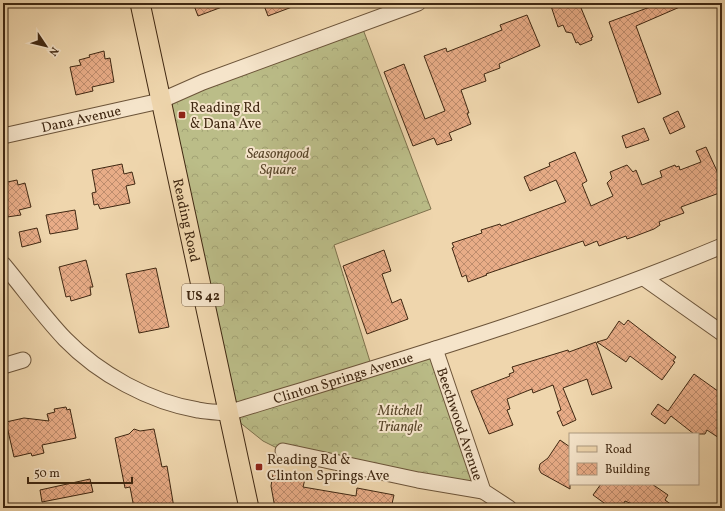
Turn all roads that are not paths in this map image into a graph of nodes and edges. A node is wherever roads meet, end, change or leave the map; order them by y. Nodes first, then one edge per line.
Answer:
1 (140, 3) edge
2 (418, 3) edge
3 (160, 101) junction
4 (3, 136) edge
5 (722, 246) edge
6 (3, 264) edge
7 (644, 278) junction
8 (722, 333) edge
9 (435, 348) junction
10 (23, 360) dead end
11 (3, 366) edge
12 (228, 413) junction
13 (283, 451) dead end
14 (483, 491) junction
15 (249, 508) edge
16 (509, 508) edge

1 - 3 main road, Reading Road / US 42
2 - 3 street, Dana Avenue
3 - 4 street, Dana Avenue
3 - 12 main road, Reading Road / US 42
5 - 7 street, Clinton Springs Avenue
6 - 12 street, Clinton Springs Avenue
7 - 8 street
7 - 9 street, Clinton Springs Avenue
9 - 12 street, Clinton Springs Avenue
9 - 14 street, Beechwood Avenue
10 - 11 street
12 - 15 main road, Reading Road / US 42
13 - 14 street
14 - 16 street, Beechwood Avenue

